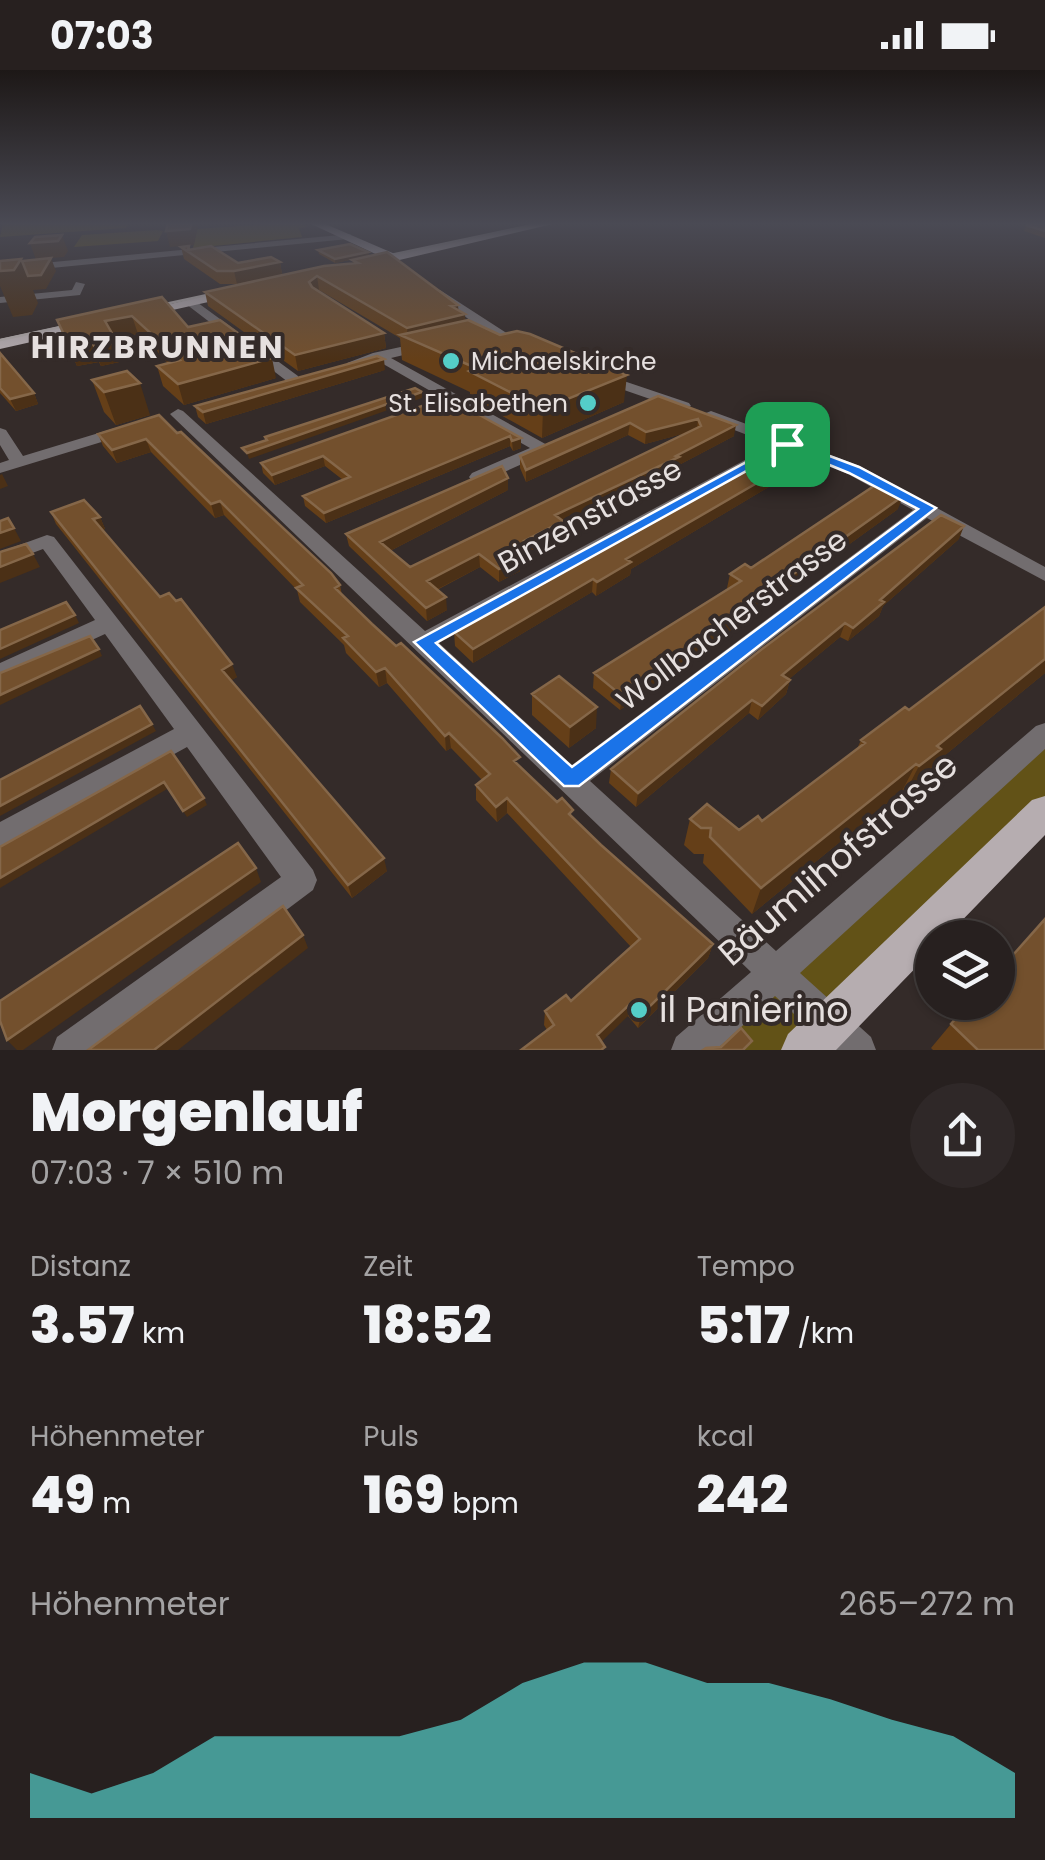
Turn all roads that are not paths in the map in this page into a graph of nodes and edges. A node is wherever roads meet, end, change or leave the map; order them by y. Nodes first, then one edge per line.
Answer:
1 (409, 269) edge
2 (417, 275) edge
3 (80, 284) dead end
4 (431, 286) edge
5 (250, 289) edge
6 (0, 300) edge
7 (190, 302) junction
8 (494, 332) junction
9 (476, 336) edge
10 (390, 338) dead end
11 (440, 343) edge
12 (0, 344) edge
13 (404, 350) junction
14 (538, 353) edge
15 (378, 356) junction
16 (344, 365) edge
17 (584, 371) edge
18 (310, 374) edge
19 (294, 379) junction
20 (277, 384) edge
21 (450, 396) junction
22 (658, 396) junction
23 (432, 403) edge
24 (625, 412) edge
25 (177, 414) dead end
26 (142, 424) edge
27 (0, 434) edge
28 (787, 444) junction
29 (19, 462) junction
30 (0, 468) edge
31 (457, 486) edge
32 (928, 508) junction
33 (0, 559) edge
34 (1045, 575) edge
35 (108, 622) junction
36 (423, 642) junction
37 (0, 672) edge
38 (191, 732) junction
39 (1045, 734) edge
40 (572, 780) junction
41 (1045, 811) edge
42 (0, 838) edge
43 (775, 972) junction
44 (831, 1041) edge
45 (70, 1050) edge
46 (689, 1050) edge

1 - 2 street
3 - 6 street
4 - 8 street
5 - 7 main road
7 - 12 main road
7 - 19 street
8 - 9 street
8 - 14 street
10 - 13 street
11 - 13 street
13 - 15 street
15 - 16 street
15 - 21 street
17 - 22 street
18 - 19 street
19 - 20 street
21 - 23 street
21 - 31 street
22 - 24 street
22 - 28 street
25 - 36 street
26 - 29 street
27 - 29 street
28 - 32 street
28 - 36 street, Binzenstrasse
29 - 30 street
32 - 34 street
32 - 40 street, Wollbacherstrasse
33 - 35 street
35 - 37 street
35 - 38 street
36 - 40 street
38 - 42 street
38 - 45 street
39 - 43 street, Bäumlihofstrasse
40 - 43 street
41 - 44 main road
43 - 44 street
43 - 46 street, Bäumlihofstrasse

